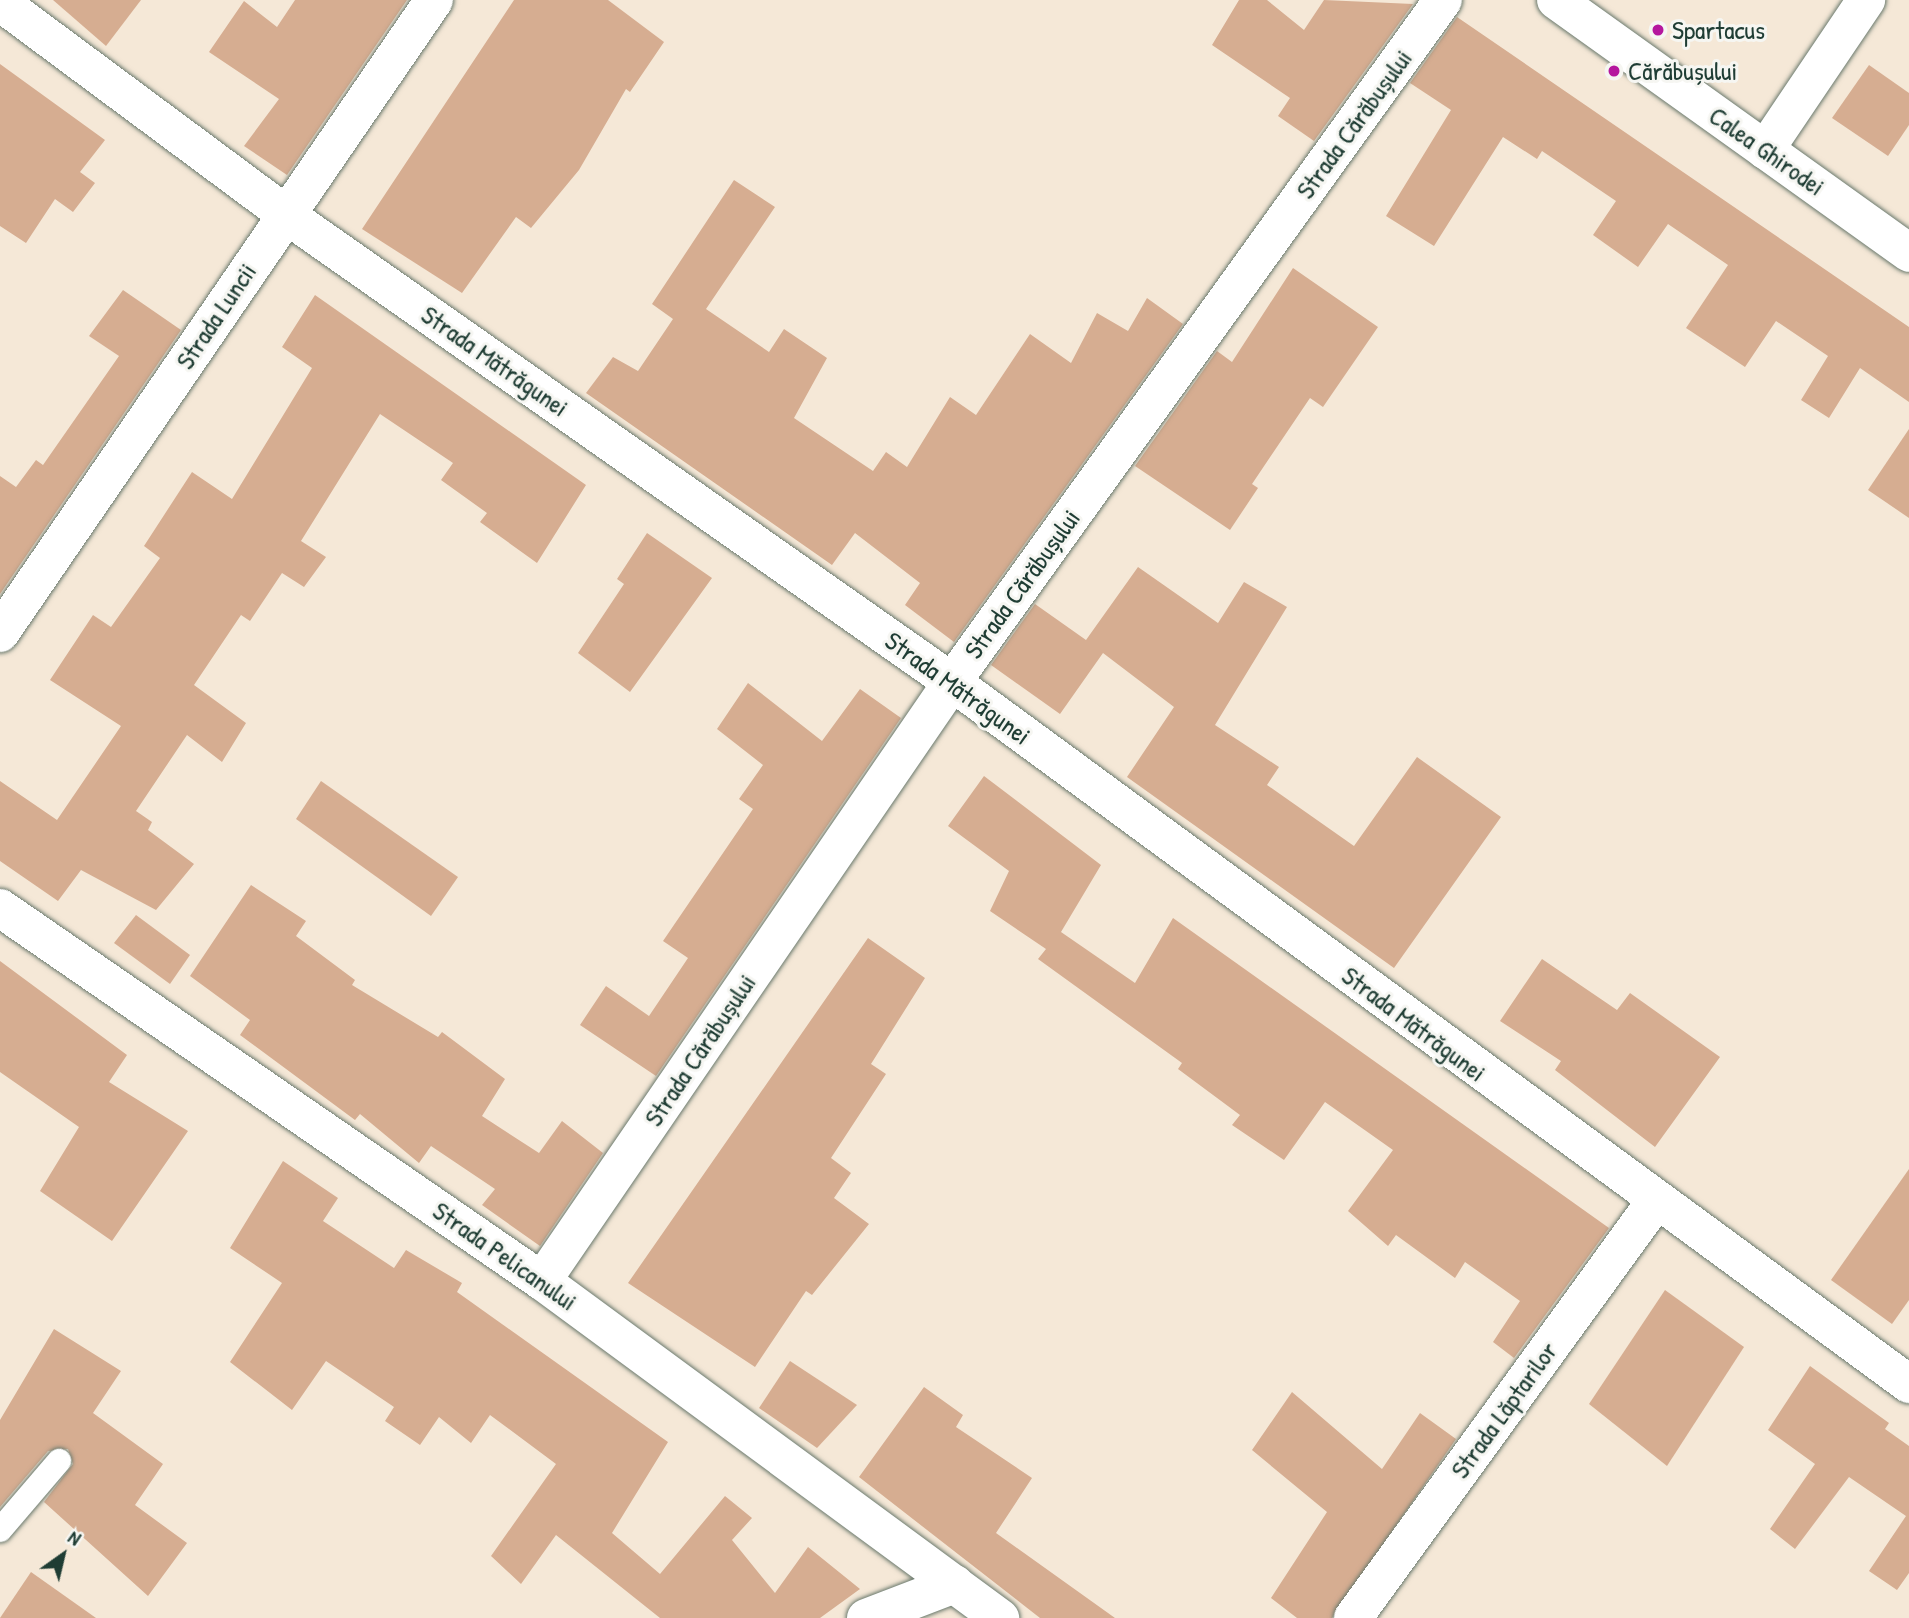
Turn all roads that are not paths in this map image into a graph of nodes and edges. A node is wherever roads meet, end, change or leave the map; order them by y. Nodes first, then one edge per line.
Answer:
1 (434, 0) edge
2 (1443, 0) edge
3 (1556, 0) edge
4 (1866, 0) edge
5 (0, 2) edge
6 (1765, 150) junction
7 (285, 214) junction
8 (1909, 253) edge
9 (0, 633) edge
10 (952, 682) junction
11 (0, 908) edge
12 (1655, 1202) junction
13 (542, 1281) junction
14 (1909, 1384) edge
15 (59, 1461) dead end
16 (0, 1530) edge
17 (955, 1584) junction
18 (866, 1618) edge
19 (1000, 1618) edge
20 (1353, 1618) edge

1 - 7 street, Strada Luncii
2 - 10 street, Strada Cărăbușului
3 - 6 street, Calea Ghirodei
4 - 6 street
5 - 7 street, Strada Mătrăgunei
6 - 8 street, Calea Ghirodei
7 - 9 street, Strada Luncii
7 - 10 street, Strada Mătrăgunei
10 - 12 street, Strada Mătrăgunei
10 - 13 street, Strada Cărăbușului
11 - 13 street, Strada Pelicanului
12 - 14 street, Strada Mătrăgunei
12 - 20 street, Strada Lăptarilor
13 - 17 street, Strada Pelicanului
15 - 16 lane
17 - 18 street
17 - 19 street, Strada Pelicanului

